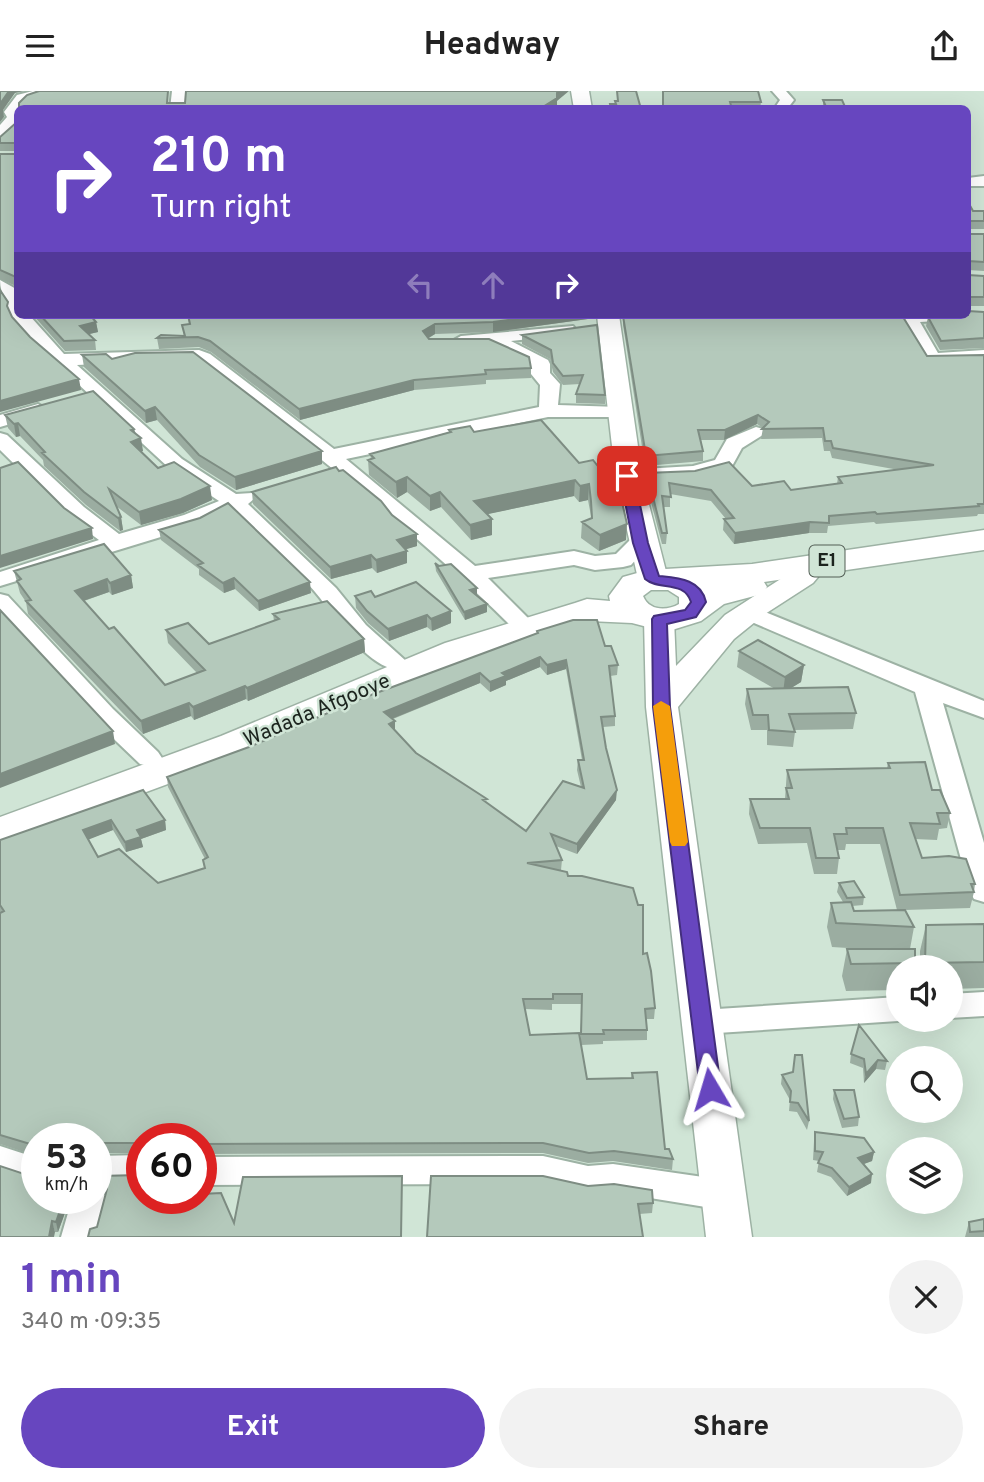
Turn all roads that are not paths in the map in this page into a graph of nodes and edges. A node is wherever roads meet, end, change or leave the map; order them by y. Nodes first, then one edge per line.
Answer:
1 (49, 91) edge
2 (779, 91) edge
3 (16, 105) edge
4 (783, 105) edge
5 (14, 117) edge
6 (0, 139) edge
7 (21, 319) edge
8 (612, 319) edge
9 (910, 319) edge
10 (493, 340) junction
11 (448, 342) edge
12 (984, 356) edge
13 (59, 360) junction
14 (100, 393) junction
15 (548, 411) junction
16 (620, 413) junction
17 (0, 421) edge
18 (756, 433) dead end
19 (1, 444) edge
20 (335, 462) junction
21 (317, 475) edge
22 (627, 476) junction
23 (269, 490) edge
24 (233, 501) junction
25 (984, 540) edge
26 (116, 542) junction
27 (640, 543) junction
28 (984, 552) edge
29 (470, 573) junction
30 (803, 577) junction
31 (0, 579) edge
32 (650, 596) junction
33 (0, 601) edge
34 (748, 612) junction
35 (517, 619) junction
36 (394, 661) junction
37 (926, 688) junction
38 (662, 707) junction
39 (984, 710) edge
40 (149, 758) junction
41 (0, 811) edge
42 (0, 832) edge
43 (984, 892) edge
44 (984, 1005) edge
45 (963, 1006) edge
46 (886, 1010) edge
47 (702, 1022) junction
48 (0, 1160) edge
49 (21, 1166) edge
50 (217, 1171) edge
51 (724, 1195) junction
52 (85, 1214) edge
53 (79, 1237) edge
54 (729, 1237) edge

1 - 3 street
2 - 4 street
5 - 6 street
7 - 13 street
8 - 10 street
8 - 16 main road
9 - 12 street
10 - 11 street
10 - 15 street
13 - 14 street
13 - 20 street
14 - 17 street
14 - 24 street
15 - 16 street
15 - 20 street
16 - 22 main road
18 - 22 street
19 - 26 street
20 - 21 street
20 - 29 street
22 - 27 main road
23 - 24 street
24 - 26 street
24 - 36 street
25 - 32 highway, Wadada Afgooye / E1
26 - 31 street
27 - 29 street
27 - 32 main road
28 - 30 highway, E1
29 - 35 street
30 - 32 highway, E1
30 - 34 main road
32 - 35 highway, Wadada Afgooye
32 - 38 main road
32 - 42 highway, Wadada Afgooye
33 - 40 street
34 - 37 street
34 - 38 main road
35 - 36 highway, Wadada Afgooye
36 - 40 highway, Wadada Afgooye
37 - 39 street
37 - 43 street
38 - 47 main road
40 - 41 highway, Wadada Afgooye
44 - 45 street
46 - 47 street
47 - 51 main road
48 - 49 street
50 - 51 street
51 - 54 main road
52 - 53 street

